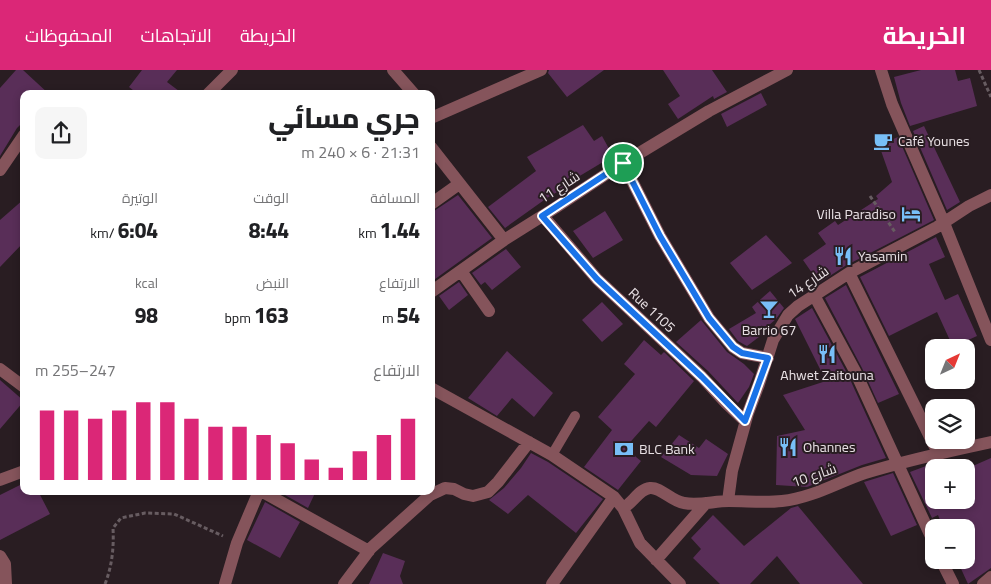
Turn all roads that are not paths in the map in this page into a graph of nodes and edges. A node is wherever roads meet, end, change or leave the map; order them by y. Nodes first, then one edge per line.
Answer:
1 (232, 70) edge
2 (393, 70) edge
3 (541, 70) edge
4 (882, 70) edge
5 (782, 71) edge
6 (212, 90) edge
7 (410, 90) edge
8 (435, 115) edge
9 (20, 142) edge
10 (435, 152) edge
11 (623, 163) junction
12 (0, 170) edge
13 (459, 184) junction
14 (991, 196) edge
15 (435, 201) edge
16 (542, 216) junction
17 (944, 223) junction
18 (504, 240) junction
19 (461, 271) junction
20 (849, 272) junction
21 (435, 289) edge
22 (814, 295) junction
23 (489, 311) dead end
24 (991, 340) edge
25 (768, 358) junction
26 (0, 369) edge
27 (20, 382) edge
28 (435, 390) edge
29 (575, 416) dead end
30 (745, 421) junction
31 (529, 442) junction
32 (991, 442) edge
33 (938, 453) junction
34 (552, 455) junction
35 (898, 464) junction
36 (20, 472) edge
37 (0, 480) edge
38 (435, 493) edge
39 (258, 495) edge
40 (267, 495) edge
41 (432, 495) edge
42 (614, 497) junction
43 (728, 501) junction
44 (706, 503) junction
45 (623, 508) junction
46 (925, 523) edge
47 (369, 551) junction
48 (0, 556) edge
49 (656, 560) junction
50 (946, 569) edge
51 (991, 577) edge
52 (6, 584) edge
53 (225, 584) edge
54 (344, 584) edge
55 (552, 584) edge
56 (680, 584) edge
57 (953, 584) edge
58 (983, 584) edge

1 - 6 street
2 - 7 street
3 - 8 street
4 - 17 street
5 - 11 street, شارع 11
9 - 12 street
10 - 13 street
11 - 16 street, شارع 11
11 - 25 street
13 - 15 street
13 - 18 street
14 - 17 street, شارع 14
16 - 18 street, شارع 11
16 - 30 street, Rue 1105
17 - 20 street, شارع 14
17 - 24 street
18 - 19 street, شارع 11
19 - 21 street, شارع 11
19 - 23 street
20 - 22 street, شارع 14
20 - 33 street
22 - 25 street, شارع 14
22 - 35 street
25 - 30 street, شارع 14
26 - 27 street
28 - 31 street
29 - 34 lane
30 - 43 street, شارع 14
31 - 34 street
31 - 38 street
32 - 33 street, شارع 10
33 - 35 street, شارع 10
34 - 42 street
35 - 43 street, شارع 10
35 - 46 street
36 - 37 street
39 - 53 street
40 - 47 street
41 - 47 street
42 - 45 street
42 - 55 street
43 - 44 street, شارع 10
44 - 45 street, شارع 10
44 - 49 street
45 - 49 street
47 - 54 street
48 - 52 street
49 - 56 street
50 - 57 street
51 - 58 street

